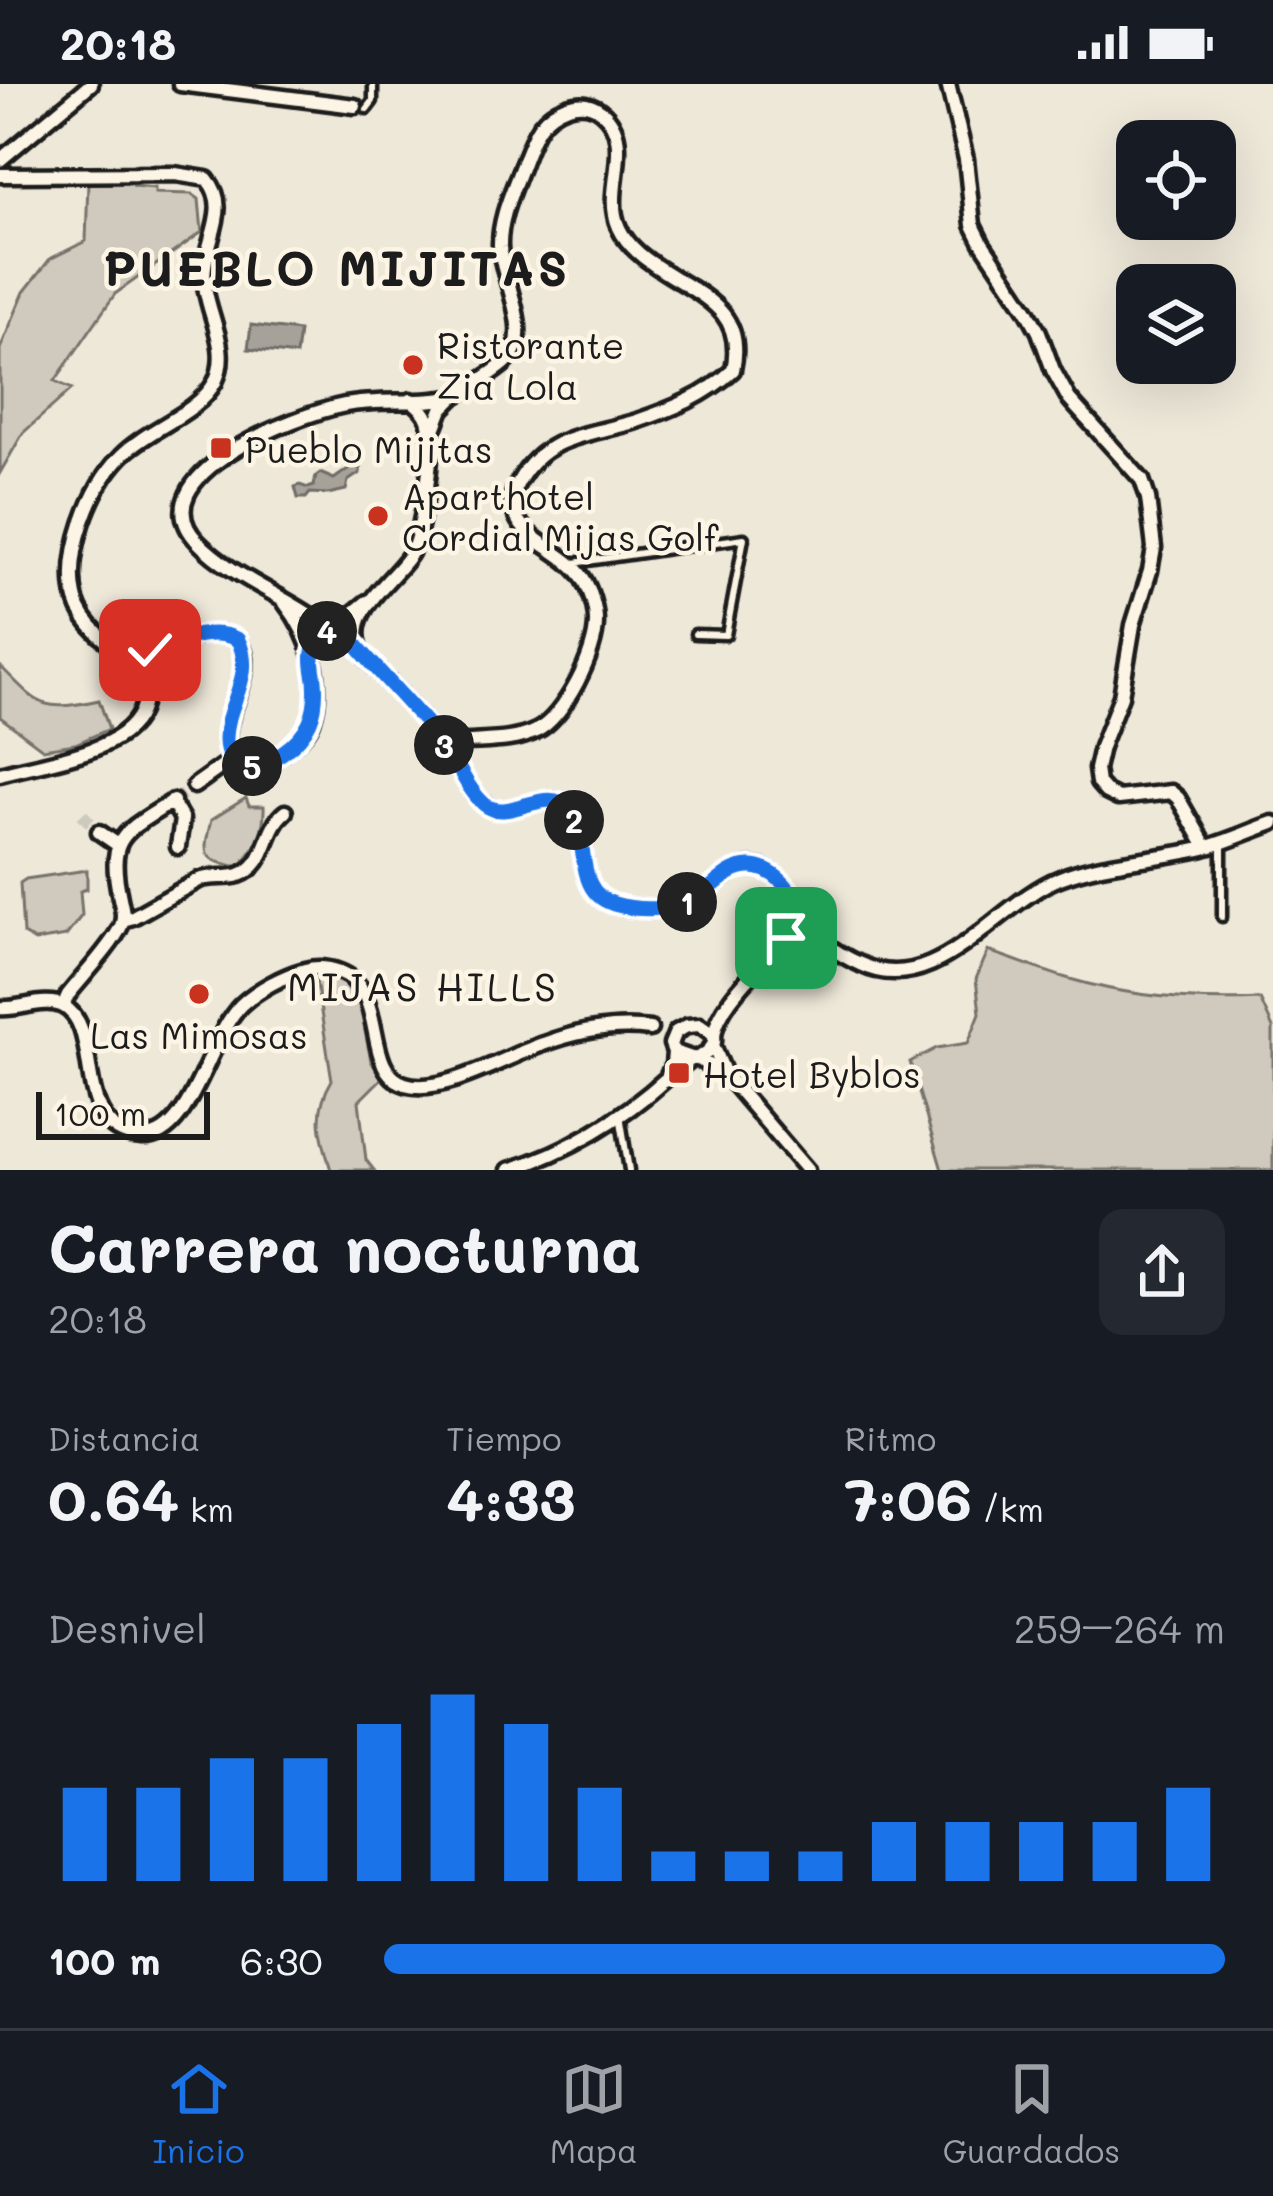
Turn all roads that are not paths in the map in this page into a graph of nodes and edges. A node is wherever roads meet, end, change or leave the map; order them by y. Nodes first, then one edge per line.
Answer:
1 (91, 84) edge
2 (180, 84) edge
3 (373, 84) edge
4 (580, 84) edge
5 (948, 84) edge
6 (579, 103) junction
7 (361, 108) joint
8 (0, 160) edge
9 (0, 176) edge
10 (454, 397) junction
11 (411, 400) junction
12 (431, 439) junction
13 (570, 563) junction
14 (278, 595) junction
15 (372, 598) junction
16 (329, 625) junction
17 (695, 634) dead end
18 (362, 652) junction
19 (313, 656) junction
20 (133, 659) junction
21 (446, 747) junction
22 (232, 759) junction
23 (0, 774) edge
24 (194, 786) tunnel mouth
25 (285, 812) dead end
26 (1273, 823) edge
27 (99, 832) tunnel mouth
28 (1222, 842) junction
29 (118, 845) junction
30 (178, 847) dead end
31 (1206, 848) junction
32 (797, 913) junction
33 (1222, 917) dead end
34 (123, 920) junction
35 (779, 945) junction
36 (829, 948) junction
37 (63, 1006) junction
38 (0, 1008) edge
39 (682, 1028) junction
40 (650, 1029) junction
41 (714, 1040) junction
42 (673, 1048) junction
43 (694, 1058) junction
44 (725, 1074) junction
45 (667, 1078) junction
46 (620, 1115) junction
47 (509, 1170) edge
48 (629, 1170) edge
49 (807, 1170) edge

1 - 8 street
2 - 7 street
3 - 7 lane
4 - 6 street
5 - 31 street
6 - 10 street
6 - 13 street
9 - 20 street
10 - 11 street
10 - 12 street
11 - 12 street
11 - 14 street
12 - 15 street
13 - 17 lane
13 - 21 street
14 - 16 street
14 - 19 street
15 - 16 street
15 - 18 street
16 - 18 street
16 - 19 street
18 - 21 street
19 - 22 street
20 - 22 street
20 - 23 street
21 - 32 street
22 - 24 street
25 - 34 street
26 - 28 street
27 - 29 street
28 - 31 street
28 - 33 lane
29 - 30 street
29 - 34 street
31 - 36 street
32 - 35 street
32 - 36 street
34 - 37 street
35 - 36 street
35 - 41 street
37 - 38 street
37 - 40 street
39 - 40 street
39 - 41 street
39 - 42 street
40 - 42 street
41 - 43 street
41 - 44 street
42 - 43 street
42 - 45 street
43 - 44 street
43 - 45 street
44 - 49 street
45 - 46 street
46 - 47 street
46 - 48 lane

